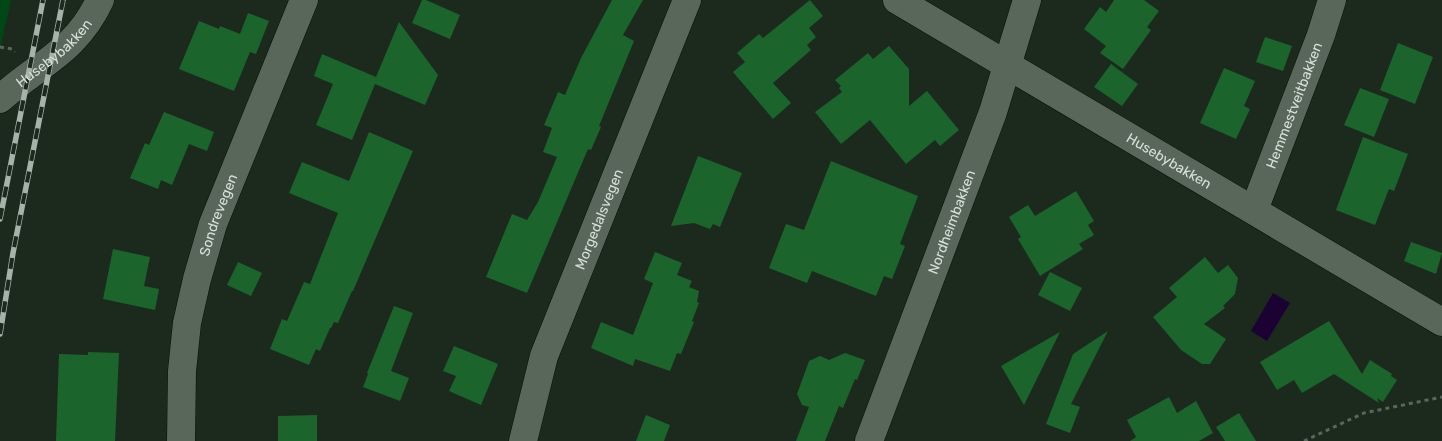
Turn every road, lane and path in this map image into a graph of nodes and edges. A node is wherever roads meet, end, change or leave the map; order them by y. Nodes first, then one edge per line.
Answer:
1 (100, 0) edge
2 (304, 0) edge
3 (687, 0) edge
4 (897, 0) edge
5 (1027, 0) edge
6 (1332, 0) edge
7 (1007, 66) junction
8 (0, 99) edge
9 (1254, 210) junction
10 (1442, 322) edge
11 (1442, 397) edge
12 (181, 441) edge
13 (523, 441) edge
14 (869, 441) edge
15 (1304, 441) edge

1 - 8 street, Husebybakken
2 - 12 street, Sondrevegen
3 - 13 street, Morgedalsvegen
4 - 7 street, Husebybakken
5 - 7 street, Nordheimbakken
6 - 9 street, Hemmestveitbakken
7 - 9 street, Husebybakken
7 - 14 street, Nordheimbakken
9 - 10 street, Husebybakken
11 - 15 path

